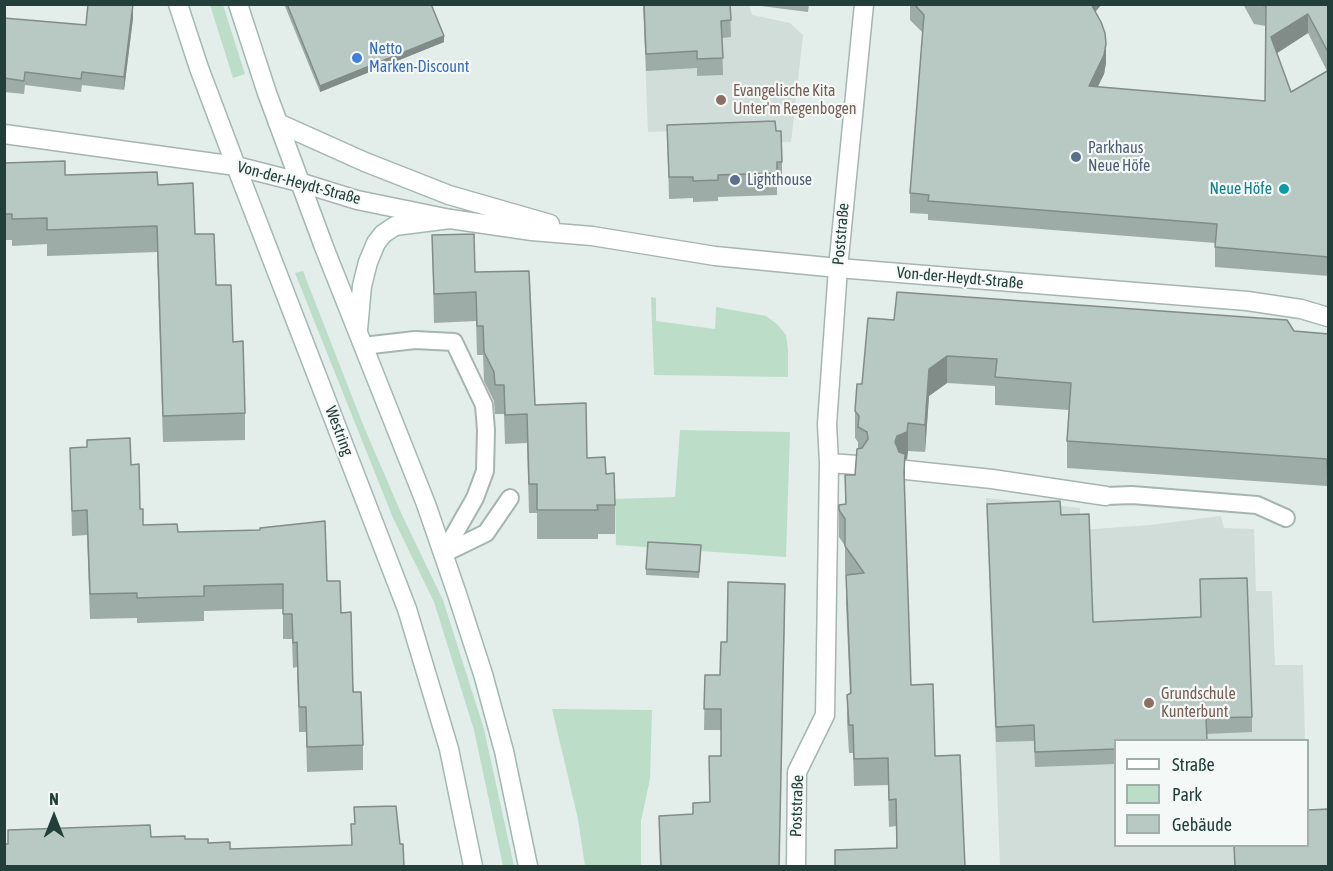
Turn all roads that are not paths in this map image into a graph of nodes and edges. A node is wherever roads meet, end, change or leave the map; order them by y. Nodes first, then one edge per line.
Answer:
1 (178, 4) edge
2 (238, 4) edge
3 (864, 4) edge
4 (278, 123) junction
5 (4, 134) edge
6 (236, 166) junction
7 (299, 182) junction
8 (450, 219) junction
9 (592, 236) junction
10 (838, 268) junction
11 (1329, 316) edge
12 (360, 339) junction
13 (829, 464) junction
14 (857, 465) edge
15 (906, 470) edge
16 (1106, 496) joint
17 (510, 498) dead end
18 (1286, 518) dead end
19 (443, 554) junction
20 (473, 867) edge
21 (528, 867) edge
22 (796, 867) edge

1 - 6 street, Westring
2 - 4 street
3 - 10 street, Poststraße
4 - 7 street
4 - 9 street, Von-der-Heydt-Straße
5 - 6 street, Von-der-Heydt-Straße
6 - 7 street, Von-der-Heydt-Straße
6 - 20 street, Westring
7 - 8 street, Von-der-Heydt-Straße
7 - 12 street
8 - 9 street, Von-der-Heydt-Straße
8 - 12 street
9 - 10 street, Von-der-Heydt-Straße
10 - 11 street, Von-der-Heydt-Straße
10 - 13 street, Poststraße
12 - 19 street
12 - 19 lane
13 - 14 street
13 - 22 street, Poststraße
15 - 16 street
16 - 18 lane
17 - 19 lane
19 - 21 street

